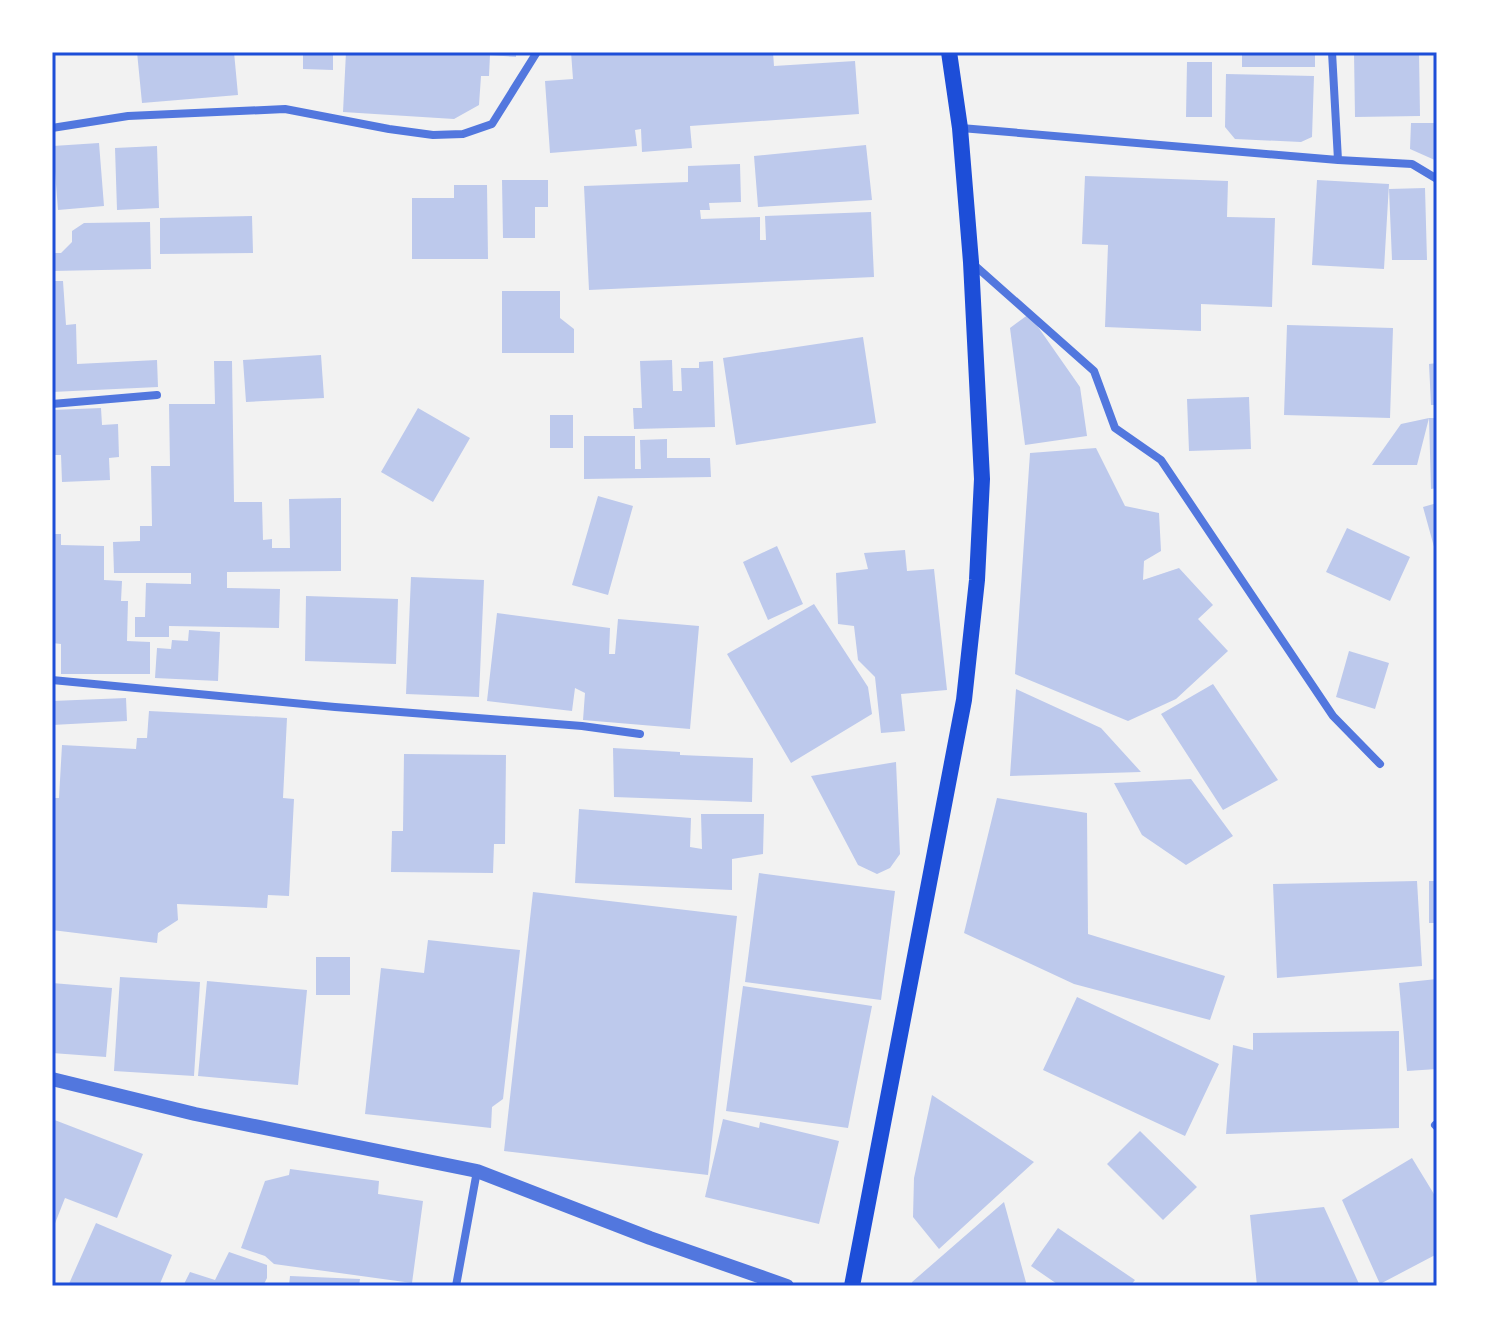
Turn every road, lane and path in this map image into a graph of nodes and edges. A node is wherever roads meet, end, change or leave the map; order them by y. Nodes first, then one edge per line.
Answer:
1 (537, 52) edge
2 (949, 52) edge
3 (1332, 52) edge
4 (52, 128) edge
5 (960, 128) junction
6 (1338, 160) junction
7 (1437, 179) edge
8 (971, 262) junction
9 (157, 395) dead end
10 (52, 404) edge
11 (52, 680) edge
12 (640, 734) dead end
13 (1380, 764) dead end
14 (52, 1079) edge
15 (477, 1171) junction
16 (456, 1286) edge
17 (787, 1286) edge
18 (852, 1286) edge

1 - 4 street
2 - 5 main road
3 - 6 street
5 - 6 street
5 - 8 main road
6 - 7 street
8 - 13 street
8 - 18 main road
9 - 10 street
11 - 12 street
14 - 15 street
15 - 16 street
15 - 17 street

